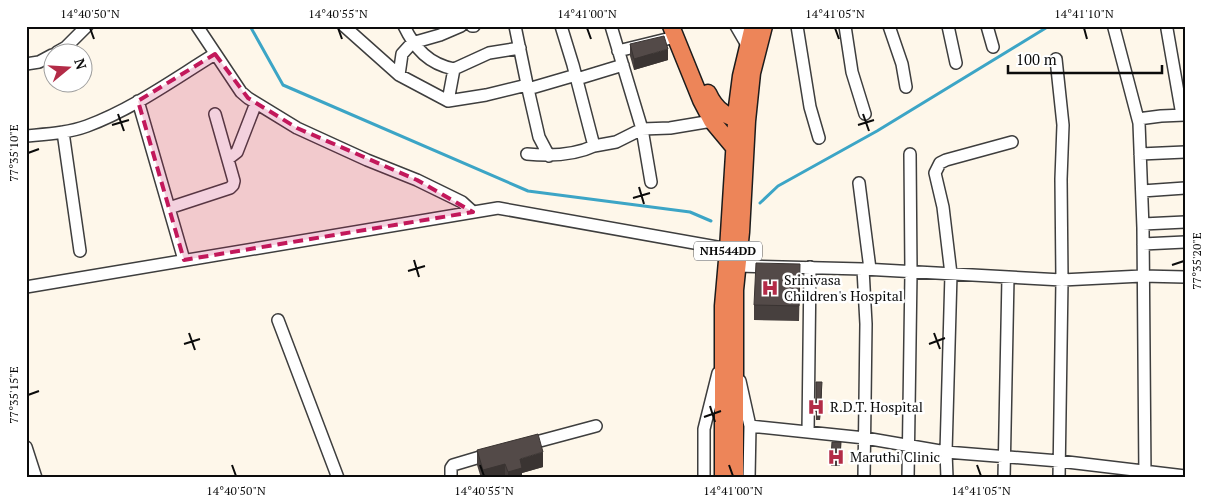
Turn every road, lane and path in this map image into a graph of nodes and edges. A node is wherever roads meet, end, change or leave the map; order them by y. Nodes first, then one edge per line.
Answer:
1 (87, 26) edge
2 (197, 26) edge
3 (344, 26) edge
4 (404, 26) edge
5 (461, 26) edge
6 (515, 26) edge
7 (561, 26) edge
8 (611, 26) edge
9 (736, 26) edge
10 (752, 26) edge
11 (764, 26) edge
12 (797, 26) edge
13 (845, 26) edge
14 (890, 26) edge
15 (948, 26) edge
16 (987, 26) edge
17 (1114, 28) dead end
18 (1167, 29) dead end
19 (676, 30) edge
20 (71, 42) edge
21 (412, 43) junction
22 (748, 45) junction
23 (993, 47) dead end
24 (520, 48) junction
25 (618, 51) junction
26 (215, 54) junction
27 (1056, 59) dead end
28 (42, 60) edge
29 (956, 62) dead end
30 (26, 64) edge
31 (623, 65) junction
32 (454, 69) junction
33 (400, 75) junction
34 (577, 77) junction
35 (527, 87) junction
36 (906, 87) dead end
37 (138, 101) junction
38 (448, 101) junction
39 (256, 103) junction
40 (215, 114) dead end
41 (865, 114) dead end
42 (1183, 115) edge
43 (1138, 119) junction
44 (741, 120) junction
45 (712, 121) junction
46 (642, 129) junction
47 (63, 132) junction
48 (26, 136) edge
49 (819, 138) dead end
50 (1012, 142) dead end
51 (594, 146) junction
52 (734, 147) junction
53 (1185, 152) edge
54 (527, 154) dead end
55 (910, 154) dead end
56 (1140, 154) junction
57 (549, 156) junction
58 (228, 160) junction
59 (745, 160) junction
60 (651, 182) dead end
61 (860, 183) dead end
62 (1185, 188) edge
63 (1142, 191) junction
64 (169, 208) junction
65 (473, 212) junction
66 (1185, 222) edge
67 (1143, 224) junction
68 (1185, 242) edge
69 (1143, 244) junction
70 (728, 249) junction
71 (80, 251) dead end
72 (184, 260) junction
73 (738, 266) junction
74 (810, 267) junction
75 (867, 269) junction
76 (911, 272) junction
77 (950, 274) junction
78 (1142, 276) junction
79 (1008, 277) junction
80 (1185, 277) edge
81 (1062, 280) junction
82 (26, 287) edge
83 (278, 320) dead end
84 (728, 357) junction
85 (596, 426) dead end
86 (750, 426) junction
87 (808, 432) junction
88 (865, 438) junction
89 (908, 446) junction
90 (26, 447) edge
91 (946, 452) junction
92 (1004, 457) junction
93 (1059, 461) junction
94 (1104, 472) edge
95 (1145, 474) edge
96 (1185, 476) edge
97 (36, 478) edge
98 (338, 478) edge
99 (451, 478) edge
100 (704, 478) edge
101 (723, 478) edge
102 (735, 478) edge
103 (749, 478) edge
104 (864, 478) edge
105 (908, 478) edge
106 (947, 478) edge
107 (1004, 478) edge
108 (1059, 478) edge

1 - 20 street
2 - 26 street
3 - 33 street
4 - 21 street
5 - 21 street
6 - 24 street
7 - 34 street
8 - 25 street
9 - 22 street
10 - 22 highway, NH544DD
11 - 44 highway, NH544DD
12 - 49 street
13 - 41 street
14 - 36 street
15 - 29 street
16 - 23 street
17 - 43 street
18 - 42 street
19 - 25 street
19 - 44 highway
19 - 45 highway
21 - 32 street
21 - 33 street
22 - 44 highway, NH544DD
24 - 32 street
24 - 35 street
25 - 31 street
26 - 37 street
26 - 39 street
27 - 81 street
28 - 30 street
31 - 34 street
31 - 46 street
32 - 38 street
33 - 38 street
34 - 35 street
34 - 51 street
35 - 38 street
35 - 57 street
37 - 47 street
37 - 64 street
39 - 58 street
39 - 65 street
40 - 58 street
42 - 43 street
43 - 56 street
44 - 52 highway, NH544DD
44 - 59 highway, NH544DD
45 - 46 street
45 - 52 highway
46 - 51 street
46 - 60 street
47 - 48 street
47 - 71 street
50 - 77 street
51 - 57 street
52 - 59 highway
52 - 70 highway, NH544DD
53 - 56 street
54 - 57 street
55 - 76 street
56 - 63 street
58 - 64 street
59 - 73 highway, NH544DD
61 - 75 street
62 - 63 street
63 - 67 street
64 - 72 street
65 - 70 street
65 - 72 street
66 - 67 street
67 - 69 street
68 - 69 street
69 - 78 street
70 - 84 highway, NH544DD
72 - 82 street
73 - 74 street
73 - 84 highway, NH544DD
74 - 75 street
74 - 87 street
75 - 76 street
75 - 88 street
76 - 77 street
76 - 89 street
77 - 79 street
77 - 91 street
78 - 80 street
78 - 81 street
78 - 95 street
79 - 81 street
79 - 92 street
81 - 93 street
83 - 98 street
84 - 86 street
84 - 100 street
84 - 101 highway, NH544DD
84 - 102 highway, NH544DD
85 - 99 street
86 - 87 street
86 - 103 street
87 - 88 street
88 - 89 street
88 - 104 street
89 - 91 street
89 - 105 street
90 - 97 street
91 - 92 street
91 - 106 street
92 - 93 street
92 - 107 street
93 - 94 street
93 - 108 street
94 - 95 street
95 - 96 street

